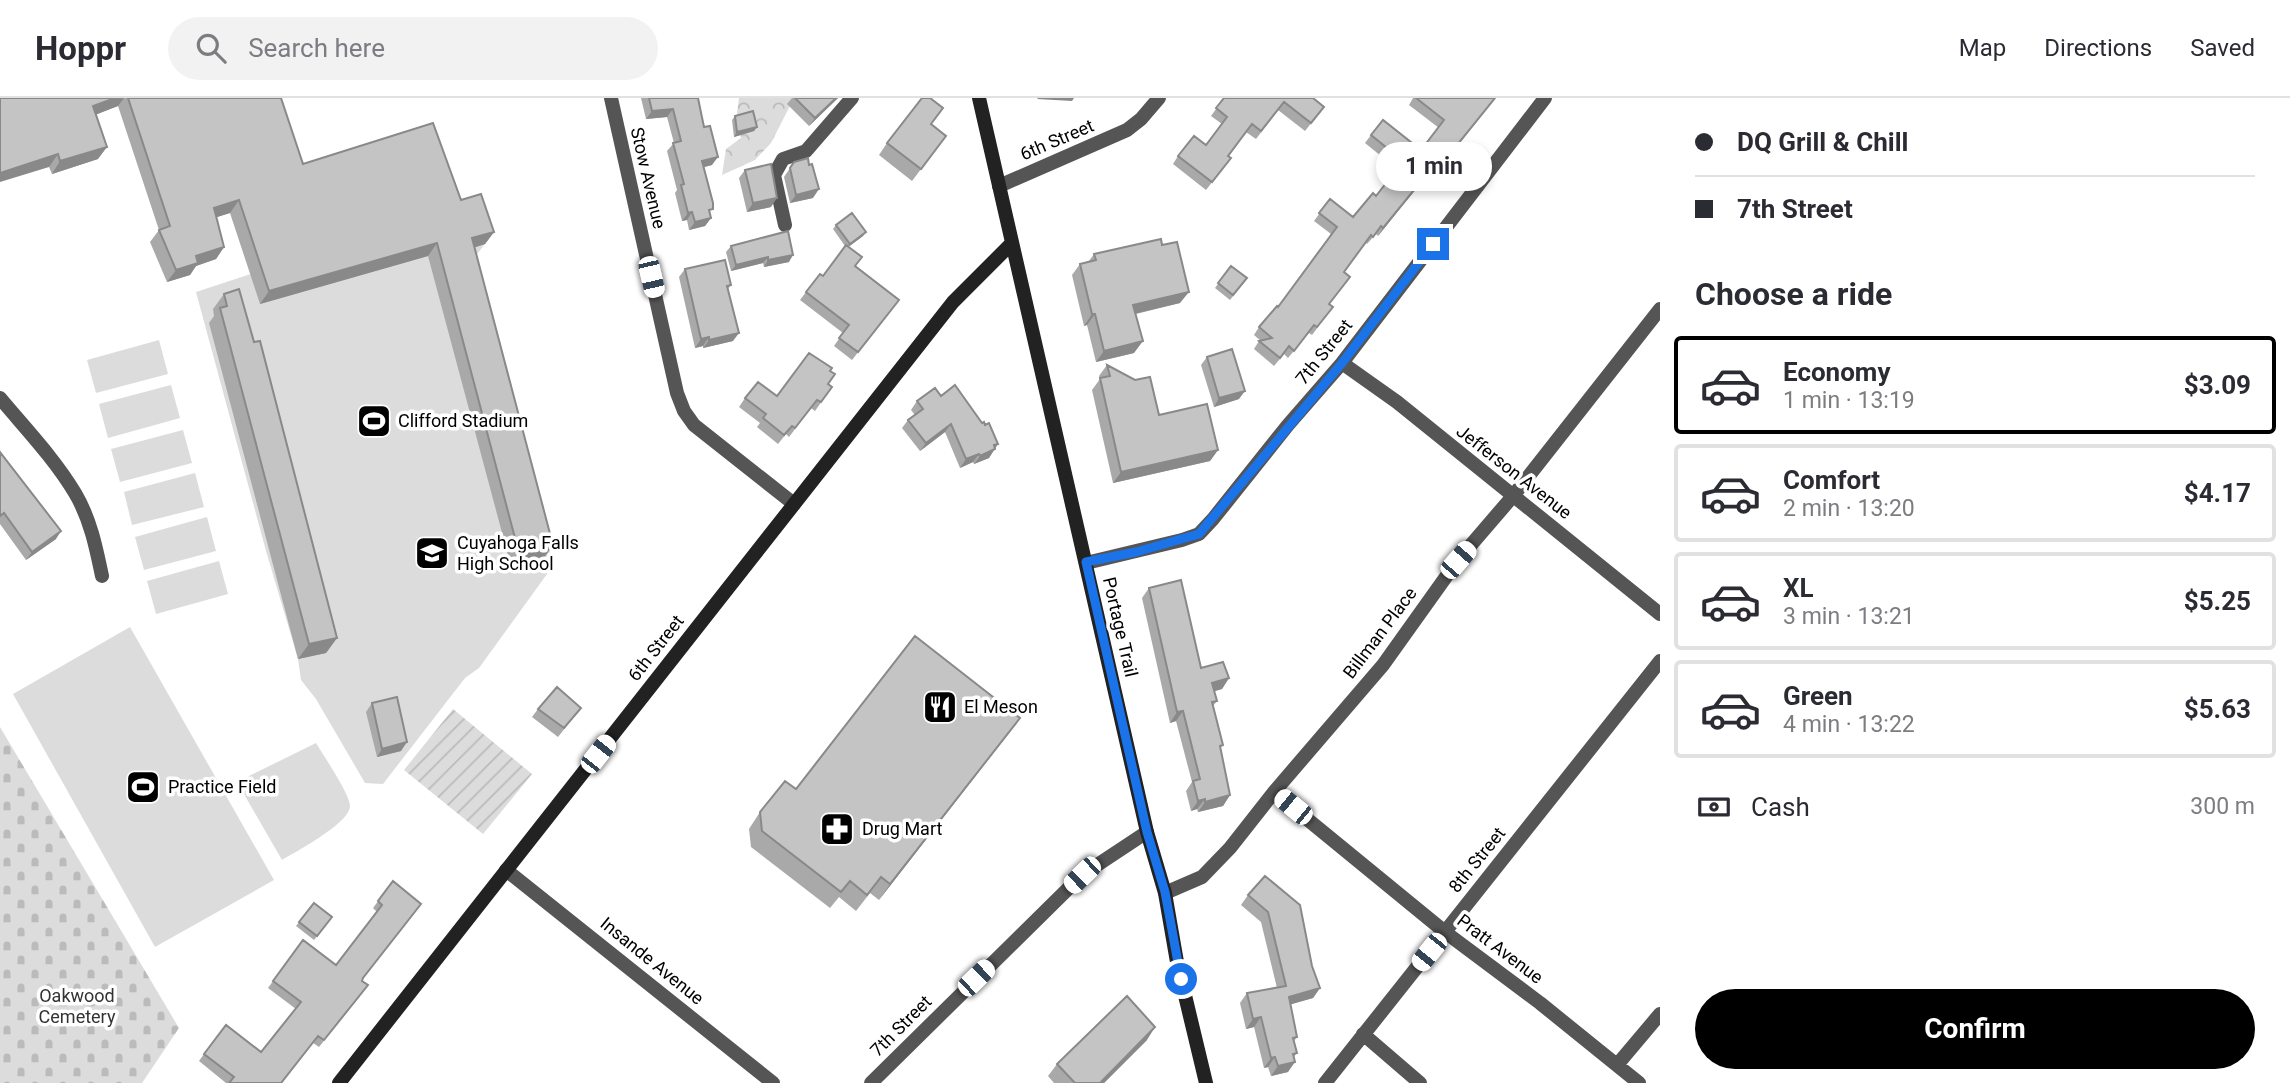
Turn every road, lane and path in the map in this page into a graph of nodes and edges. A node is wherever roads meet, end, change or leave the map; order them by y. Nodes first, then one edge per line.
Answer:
1 (611, 98) edge
2 (852, 98) edge
3 (979, 98) edge
4 (1159, 98) edge
5 (1544, 99) edge
6 (999, 186) junction
7 (785, 225) dead end
8 (1012, 243) junction
9 (1660, 309) edge
10 (1342, 363) junction
11 (0, 398) edge
12 (1513, 496) junction
13 (794, 504) junction
14 (1086, 562) junction
15 (102, 576) dead end
16 (1660, 614) edge
17 (1660, 661) edge
18 (1274, 792) junction
19 (1147, 832) junction
20 (506, 870) junction
21 (1165, 892) junction
22 (1445, 932) junction
23 (1660, 1014) edge
24 (1363, 1034) junction
25 (1617, 1065) junction
26 (339, 1083) edge
27 (773, 1083) edge
28 (871, 1083) edge
29 (1206, 1083) edge
30 (1325, 1083) edge
31 (1420, 1083) edge
32 (1639, 1083) edge

1 - 13 street, Stow Avenue
2 - 7 street
3 - 6 street, Portage Trail
4 - 6 street, 6th Street
5 - 10 street, 7th Street
6 - 8 street, Portage Trail
8 - 13 street, 6th Street
8 - 14 street, Portage Trail
9 - 12 street, Billman Place
10 - 12 street, Jefferson Avenue
10 - 14 street, 7th Street
11 - 15 street
12 - 16 street, Jefferson Avenue
12 - 18 street, Billman Place
13 - 20 street, 6th Street
14 - 19 street, Portage Trail
17 - 22 street, 8th Street
18 - 21 street, Billman Place
18 - 22 street, Pratt Avenue
19 - 21 street, Portage Trail
19 - 28 street, 7th Street
20 - 26 street, 6th Street
20 - 27 street, Insande Avenue
21 - 29 street, Portage Trail
22 - 24 street, 8th Street
22 - 25 street, Pratt Avenue
23 - 25 street
24 - 30 street, 8th Street
24 - 31 street
25 - 32 street, Pratt Avenue

